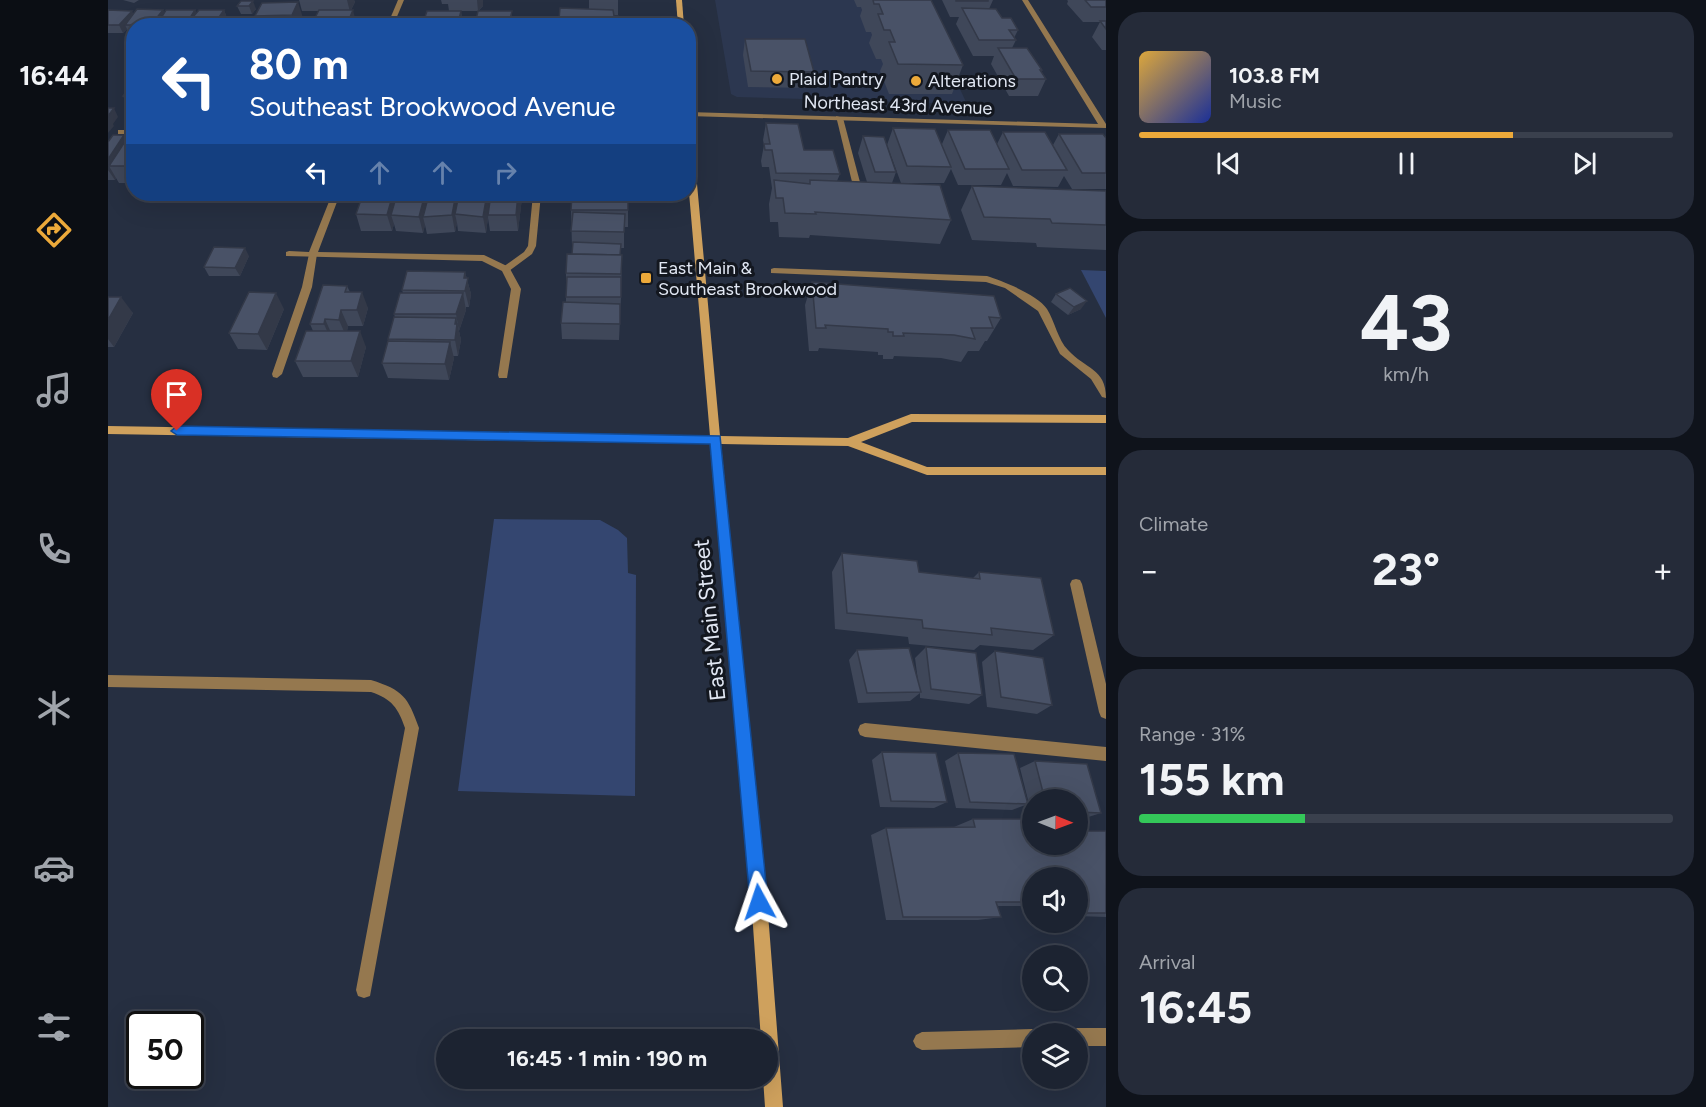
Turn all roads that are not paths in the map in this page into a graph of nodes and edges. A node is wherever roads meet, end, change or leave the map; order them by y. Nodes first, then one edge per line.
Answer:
1 (401, 0) edge
2 (679, 0) edge
3 (1025, 0) edge
4 (393, 18) edge
5 (680, 18) edge
6 (696, 114) edge
7 (838, 118) junction
8 (1104, 126) edge
9 (121, 132) edge
10 (126, 132) edge
11 (857, 186) edge
12 (333, 201) edge
13 (536, 201) edge
14 (695, 201) edge
15 (289, 254) dead end
16 (313, 254) junction
17 (506, 269) junction
18 (774, 272) dead end
19 (277, 374) dead end
20 (503, 375) dead end
21 (1106, 394) edge
22 (1106, 419) edge
23 (108, 430) edge
24 (716, 439) junction
25 (849, 442) junction
26 (1106, 471) edge
27 (1076, 585) dead end
28 (108, 681) edge
29 (1106, 712) edge
30 (865, 730) dead end
31 (1106, 754) edge
32 (364, 990) dead end
33 (1088, 1037) edge
34 (1106, 1037) edge
35 (1022, 1038) edge
36 (922, 1041) dead end
37 (774, 1107) edge

1 - 4 street
2 - 5 main road
3 - 8 street
6 - 7 street, Northeast 43rd Avenue
7 - 8 street, Northeast 43rd Avenue
7 - 11 street
9 - 10 street
12 - 16 street
13 - 17 street
14 - 24 main road, East Main Street
15 - 16 street
16 - 17 street
16 - 19 street
17 - 20 street
18 - 21 street
22 - 25 main road
23 - 24 main road
24 - 25 main road
24 - 37 main road, East Main Street
25 - 26 main road
27 - 29 street
28 - 32 street
30 - 31 street
33 - 34 street
35 - 36 street

